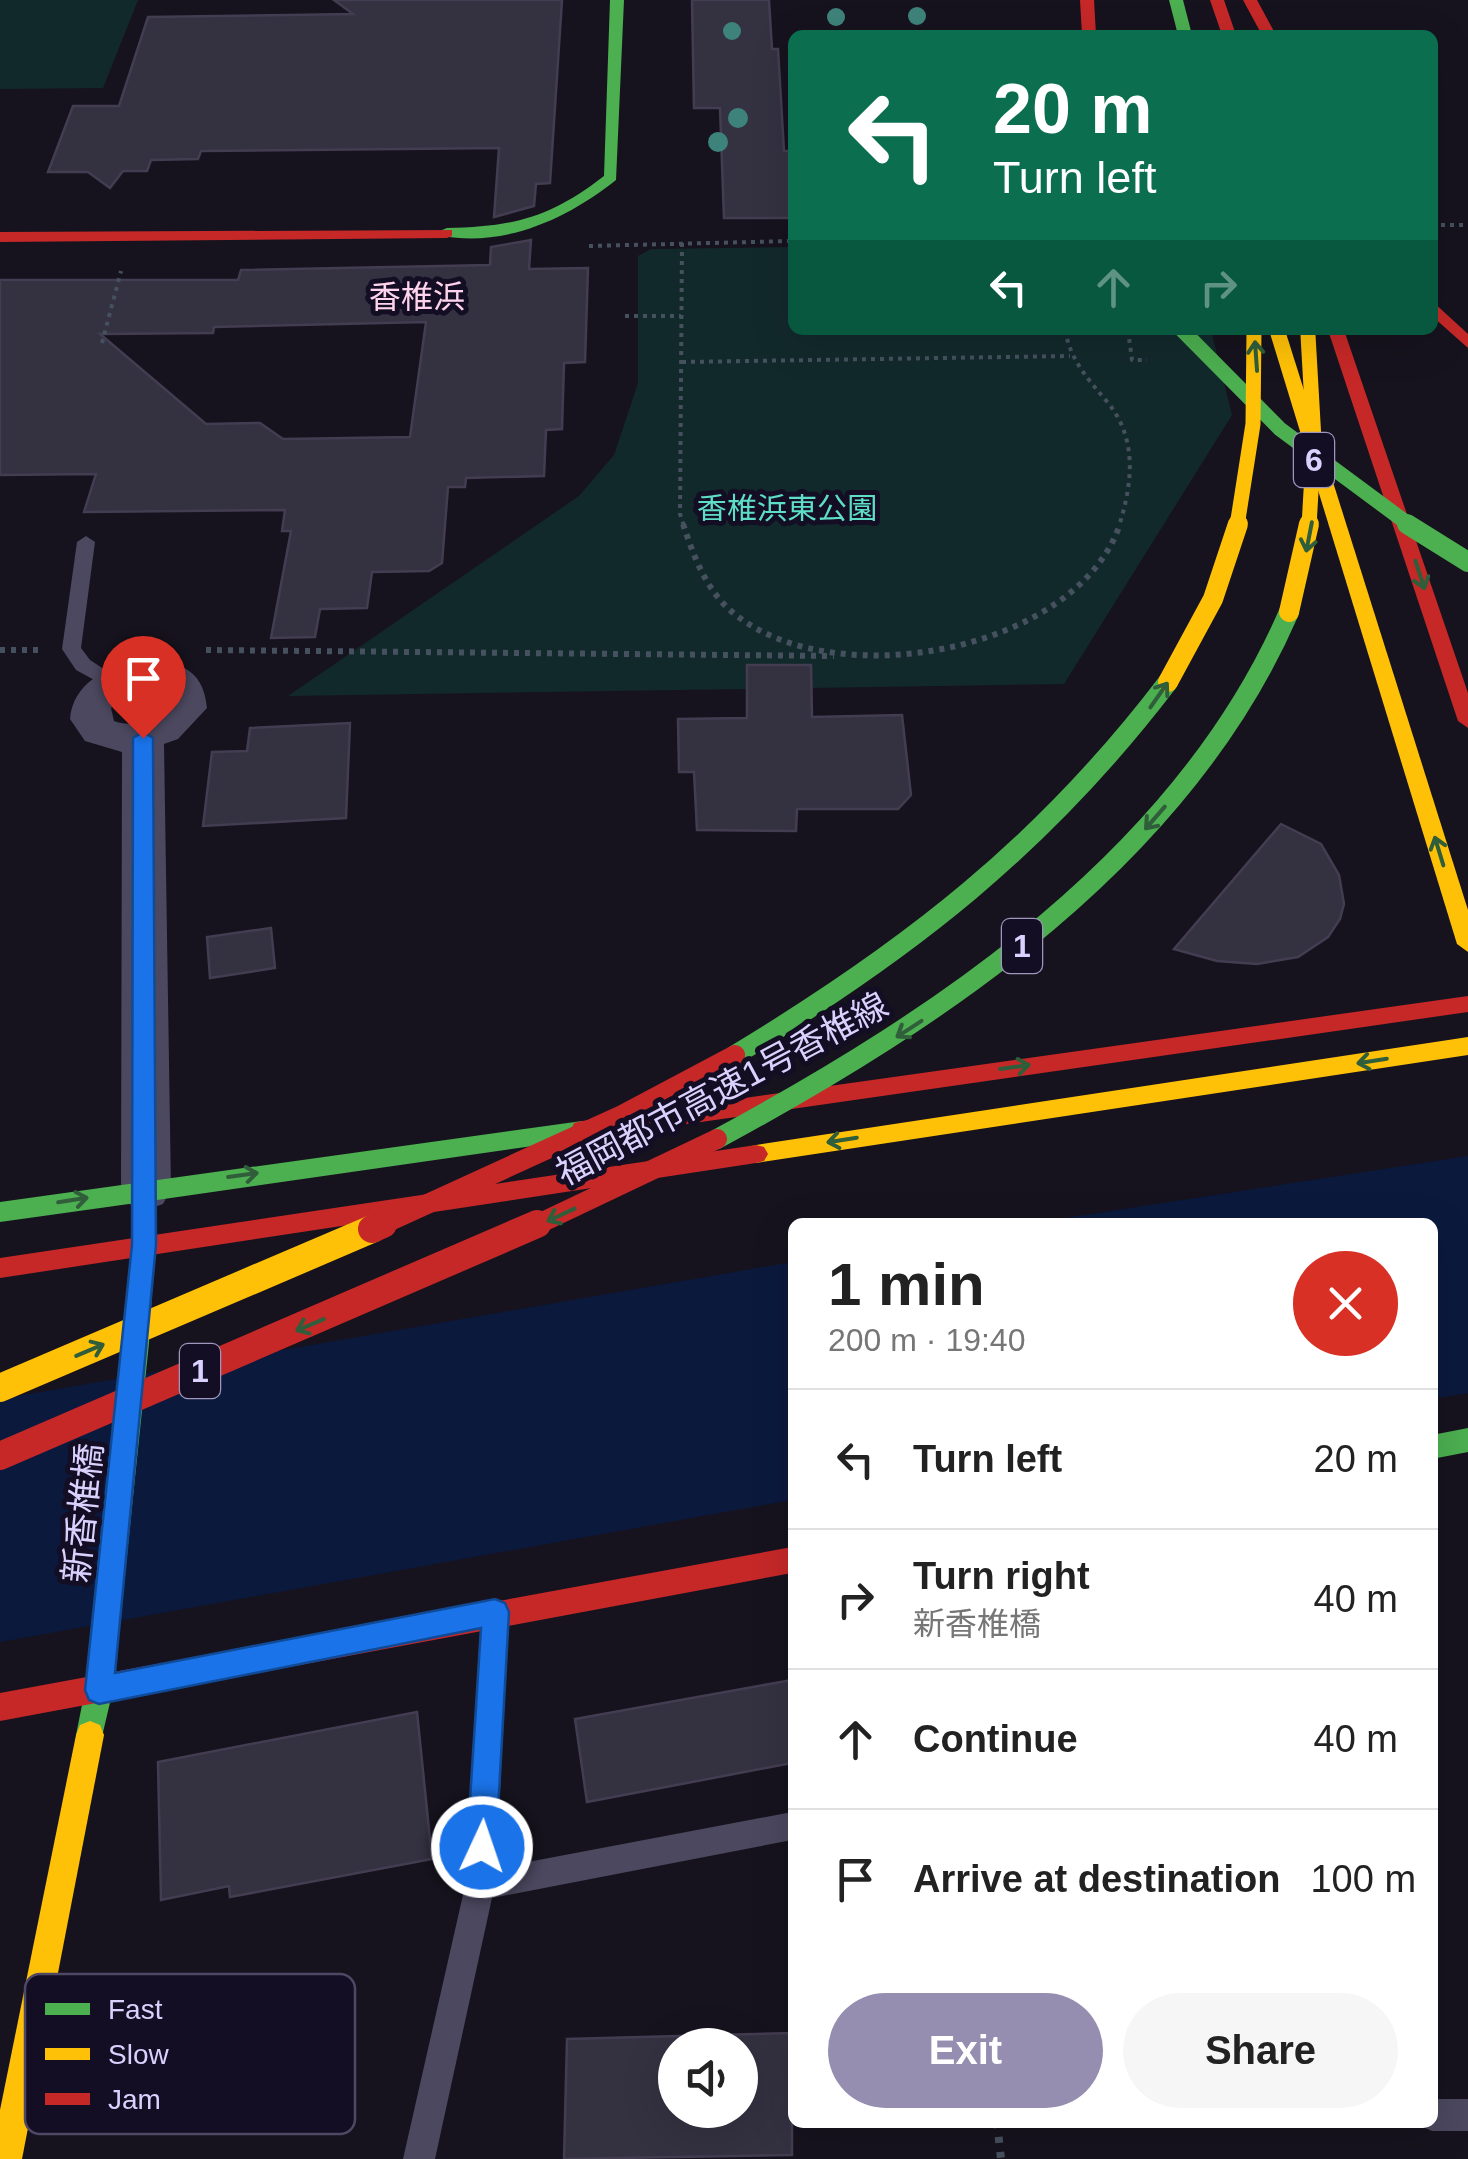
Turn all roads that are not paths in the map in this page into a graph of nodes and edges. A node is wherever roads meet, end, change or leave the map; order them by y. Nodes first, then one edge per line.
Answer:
1 (617, 0) edge
2 (1086, 0) edge
3 (1175, 0) edge
4 (1217, 0) edge
5 (1250, 0) edge
6 (1089, 30) edge
7 (1184, 30) edge
8 (1226, 30) edge
9 (1265, 30) edge
10 (0, 237) edge
11 (1438, 312) edge
12 (1186, 335) edge
13 (1254, 335) edge
14 (1279, 335) edge
15 (1307, 335) edge
16 (1338, 335) edge
17 (1468, 343) edge
18 (86, 542) dead end
19 (1468, 562) edge
20 (109, 682) junction
21 (1468, 721) edge
22 (143, 738) junction
23 (1468, 944) edge
24 (1468, 1004) edge
25 (1468, 1046) edge
26 (146, 1188) junction
27 (0, 1212) edge
28 (144, 1245) junction
29 (0, 1268) edge
30 (0, 1388) edge
31 (1468, 1440) edge
32 (1438, 1446) edge
33 (0, 1456) edge
34 (788, 1561) edge
35 (495, 1612) junction
36 (99, 1690) junction
37 (0, 1707) edge
38 (788, 1827) edge
39 (480, 1886) junction
40 (43, 1974) edge
41 (25, 2063) edge
42 (1438, 2115) edge
43 (1468, 2115) edge
44 (6, 2159) edge
45 (418, 2159) edge

1 - 10 main road
2 - 6 main road
3 - 7 main road
4 - 8 main road
5 - 9 main road
11 - 17 main road
12 - 19 main road, 6, bridge
30 -> 13 main road, 福岡都市高速1号香椎線 / 1, bridge
23 -> 14 main road
15 -> 33 main road, 福岡都市高速1号香椎線 / 1, bridge
16 -> 21 main road
18 - 20 lane
20 - 22 street
20 - 22 street
22 - 26 street
26 -> 24 main road
25 -> 28 main road
27 -> 26 main road
26 - 28 main road, 新香椎橋
28 - 29 main road
28 - 36 main road, 新香椎橋
31 - 32 main road
34 - 35 main road
35 - 36 main road
35 - 39 lane
36 - 37 main road
36 - 40 main road, 新香椎橋
38 - 39 lane
39 - 45 lane
41 - 44 main road, 新香椎橋
42 - 43 lane

